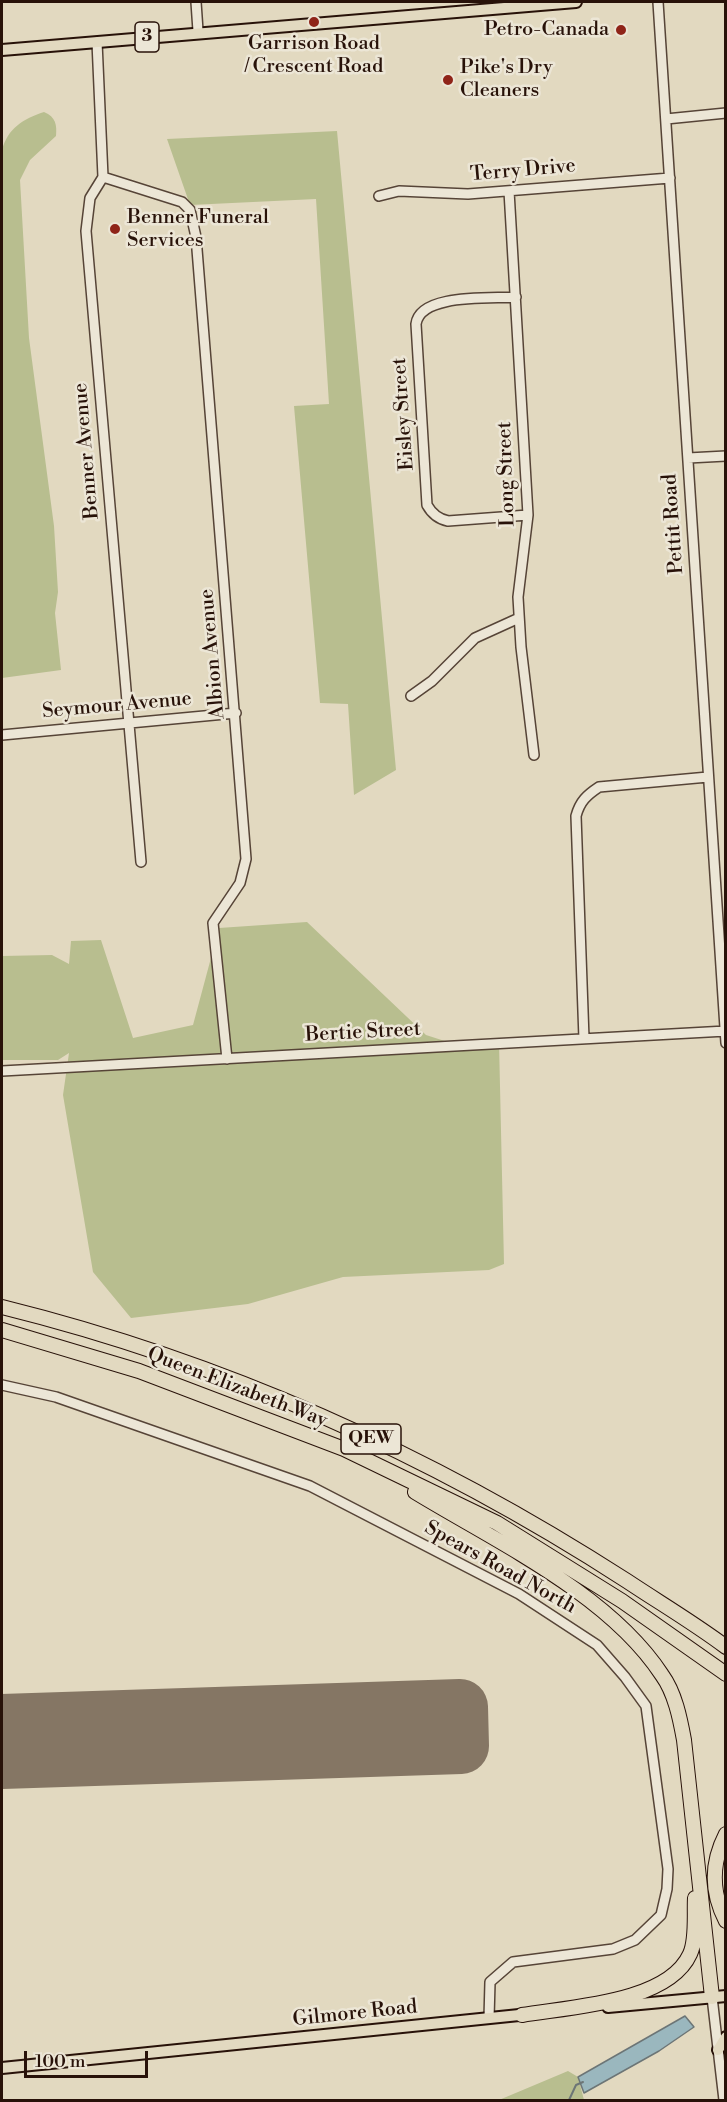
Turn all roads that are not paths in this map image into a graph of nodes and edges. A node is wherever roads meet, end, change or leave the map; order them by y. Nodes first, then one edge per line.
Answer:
1 (196, 2) edge
2 (576, 2) edge
3 (658, 2) edge
4 (198, 32) junction
5 (97, 42) junction
6 (2, 50) edge
7 (726, 114) edge
8 (666, 119) junction
9 (104, 177) junction
10 (670, 178) junction
11 (509, 191) junction
12 (379, 196) dead end
13 (516, 297) junction
14 (726, 456) edge
15 (688, 458) junction
16 (528, 515) junction
17 (519, 618) junction
18 (411, 696) dead end
19 (236, 713) junction
20 (128, 723) junction
21 (2, 735) edge
22 (534, 755) dead end
23 (708, 777) junction
24 (141, 862) dead end
25 (725, 1031) edge
26 (584, 1039) junction
27 (726, 1043) edge
28 (227, 1059) junction
29 (2, 1071) edge
30 (2, 1307) edge
31 (2, 1330) edge
32 (2, 1385) edge
33 (344, 1449) junction
34 (726, 1646) edge
35 (726, 1674) edge
36 (726, 1834) edge
37 (697, 1857) junction
38 (726, 1921) edge
39 (721, 1996) edge
40 (522, 2015) junction
41 (489, 2018) junction
42 (726, 2037) edge
43 (718, 2050) junction
44 (2, 2068) edge
45 (724, 2100) edge

1 - 4 street
2 - 4 main road, 3
3 - 8 street, Pettit Road
4 - 5 main road, 3
5 - 6 main road, 3
5 - 9 street
7 - 8 street
8 - 10 street, Pettit Road
9 - 19 street, Albion Avenue
9 - 20 street, Benner Avenue
10 - 11 street, Terry Drive
10 - 15 street, Pettit Road
11 - 12 street, Terry Drive
11 - 13 street, Long Street
13 - 16 street, Long Street
13 - 16 street, Eisley Street
14 - 15 street
15 - 23 street, Pettit Road
16 - 17 street, Long Street
17 - 18 street
17 - 22 street, Long Street
19 - 20 street, Seymour Avenue
19 - 28 street, Albion Avenue
20 - 21 street, Seymour Avenue
20 - 24 street, Benner Avenue
23 - 25 street, Pettit Road
23 - 26 street
25 - 26 street, Bertie Street
25 - 27 street, Pettit Road
26 - 28 street, Bertie Street
28 - 29 street, Bertie Street
30 - 34 highway, Queen Elizabeth Way / QEW
31 - 33 highway, Queen Elizabeth Way / QEW
32 - 41 street, Spears Road North
33 - 35 highway, Queen Elizabeth Way / QEW
33 - 37 highway
36 - 38 highway
37 - 39 highway
37 - 40 highway
39 - 40 main road, Gilmore Road
39 - 43 street
40 - 41 main road, Gilmore Road
41 - 44 main road, Gilmore Road
42 - 43 main road
43 - 45 street

